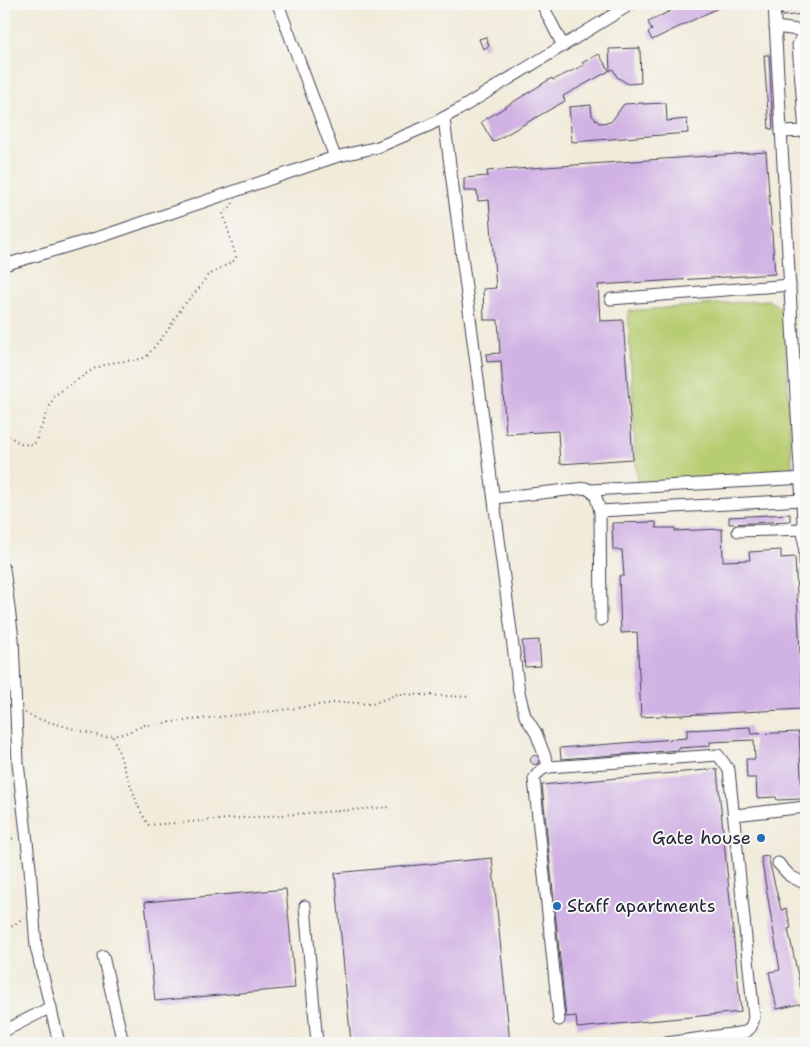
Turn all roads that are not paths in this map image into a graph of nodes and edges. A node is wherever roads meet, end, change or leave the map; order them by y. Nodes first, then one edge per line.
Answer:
1 (278, 4) edge
2 (542, 4) edge
3 (631, 4) edge
4 (774, 4) edge
5 (775, 27) junction
6 (805, 31) edge
7 (563, 46) junction
8 (444, 119) junction
9 (806, 131) edge
10 (781, 132) junction
11 (334, 157) junction
12 (4, 265) edge
13 (790, 285) junction
14 (611, 299) dead end
15 (804, 478) edge
16 (591, 490) junction
17 (494, 498) junction
18 (803, 500) junction
19 (600, 510) junction
20 (805, 529) edge
21 (738, 531) dead end
22 (4, 569) edge
23 (806, 575) edge
24 (601, 620) dead end
25 (550, 767) junction
26 (806, 807) edge
27 (734, 815) junction
28 (778, 863) dead end
29 (806, 884) edge
30 (305, 906) dead end
31 (103, 956) dead end
32 (51, 1007) junction
33 (559, 1020) dead end
34 (4, 1031) edge
35 (59, 1043) edge
36 (123, 1043) edge
37 (317, 1043) edge
38 (666, 1043) edge

1 - 11 street
2 - 7 street
3 - 7 street
4 - 5 street
5 - 6 street
5 - 10 street
6 - 9 street
7 - 8 street
8 - 11 street
8 - 17 street
9 - 10 street
10 - 13 street
11 - 12 street
13 - 14 street
13 - 15 street
15 - 16 street
15 - 18 street
16 - 17 street
16 - 19 street
17 - 25 street
18 - 19 street
18 - 20 street
19 - 24 street
20 - 21 street
20 - 23 street
22 - 32 street
25 - 27 street
25 - 33 street
26 - 27 street
27 - 38 street
28 - 29 street
30 - 37 street
31 - 36 street
32 - 34 street
32 - 35 street

